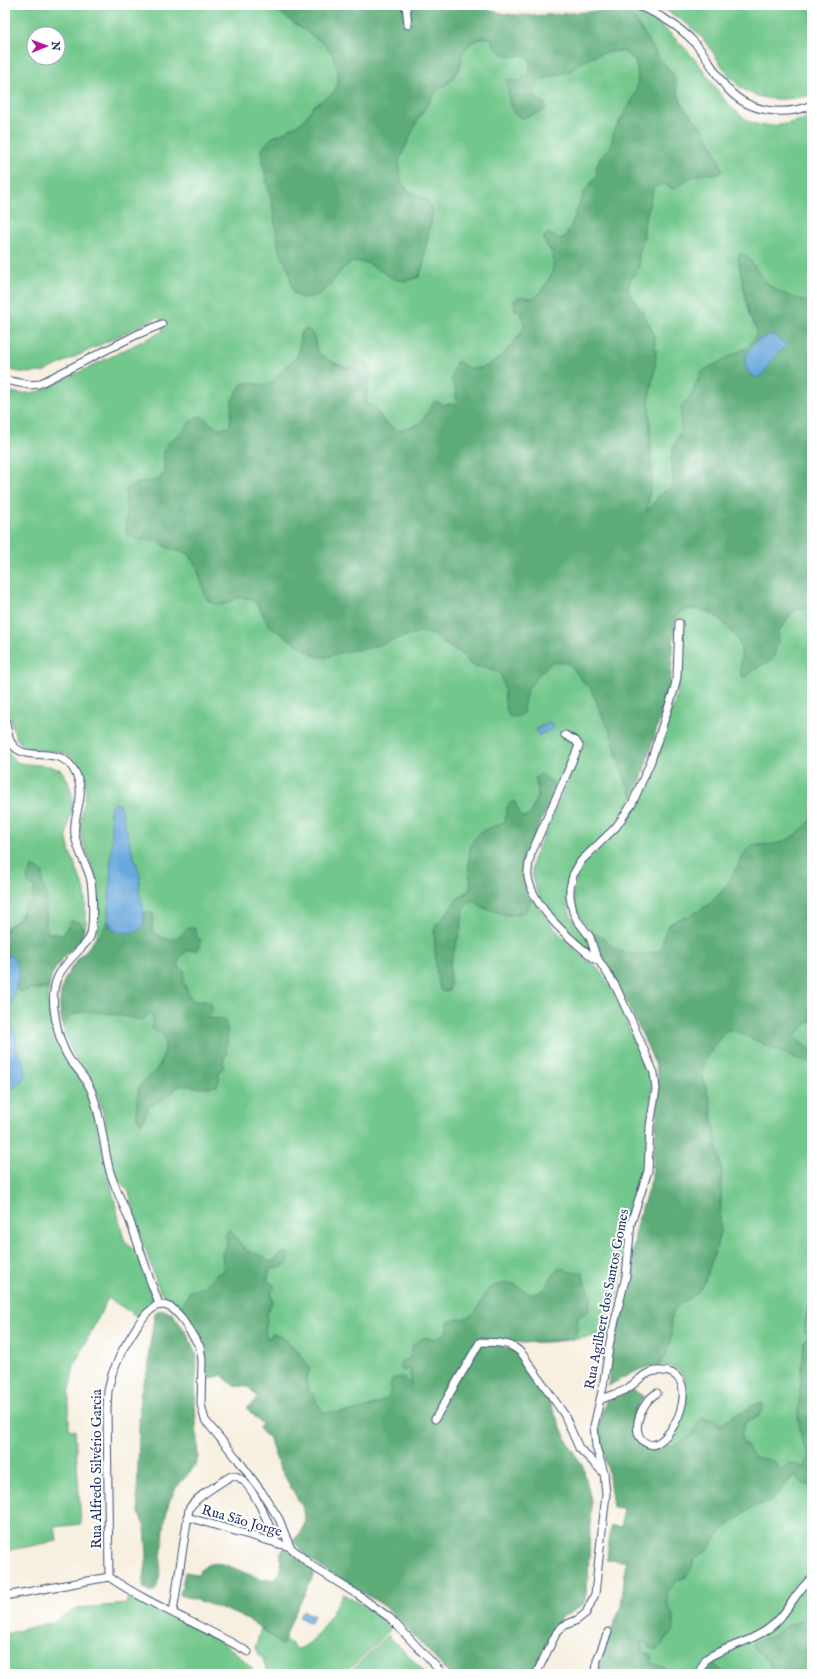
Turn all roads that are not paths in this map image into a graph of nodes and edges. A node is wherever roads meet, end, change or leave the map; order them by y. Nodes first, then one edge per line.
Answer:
1 (406, 5) edge
2 (635, 5) edge
3 (408, 25) dead end
4 (812, 105) edge
5 (162, 324) dead end
6 (5, 380) edge
7 (680, 623) dead end
8 (5, 718) edge
9 (565, 735) dead end
10 (599, 962) junction
11 (159, 1305) junction
12 (657, 1393) dead end
13 (600, 1400) junction
14 (435, 1419) dead end
15 (604, 1473) junction
16 (187, 1517) junction
17 (277, 1544) junction
18 (290, 1547) junction
19 (109, 1577) junction
20 (812, 1578) edge
21 (5, 1596) edge
22 (174, 1612) junction
23 (608, 1632) dead end
24 (248, 1652) dead end
25 (444, 1674) edge
26 (536, 1674) edge
27 (596, 1674) edge
28 (698, 1674) edge

1 - 3 street
2 - 4 street
5 - 6 street
7 - 10 street
8 - 11 street
9 - 10 street
10 - 13 street, Rua Agilbert dos Santos Gomes
11 - 18 street
11 - 19 street, Rua Alfredo Silvério Garcia
12 - 13 street
13 - 15 street, Rua Agilbert dos Santos Gomes
14 - 15 street
15 - 26 street, Rua Agilbert dos Santos Gomes
16 - 17 street, Rua São Jorge
16 - 17 street
16 - 22 street
17 - 18 street, Rua São Jorge
18 - 25 street
19 - 21 street
19 - 22 street
20 - 28 street
22 - 24 street
23 - 27 street

